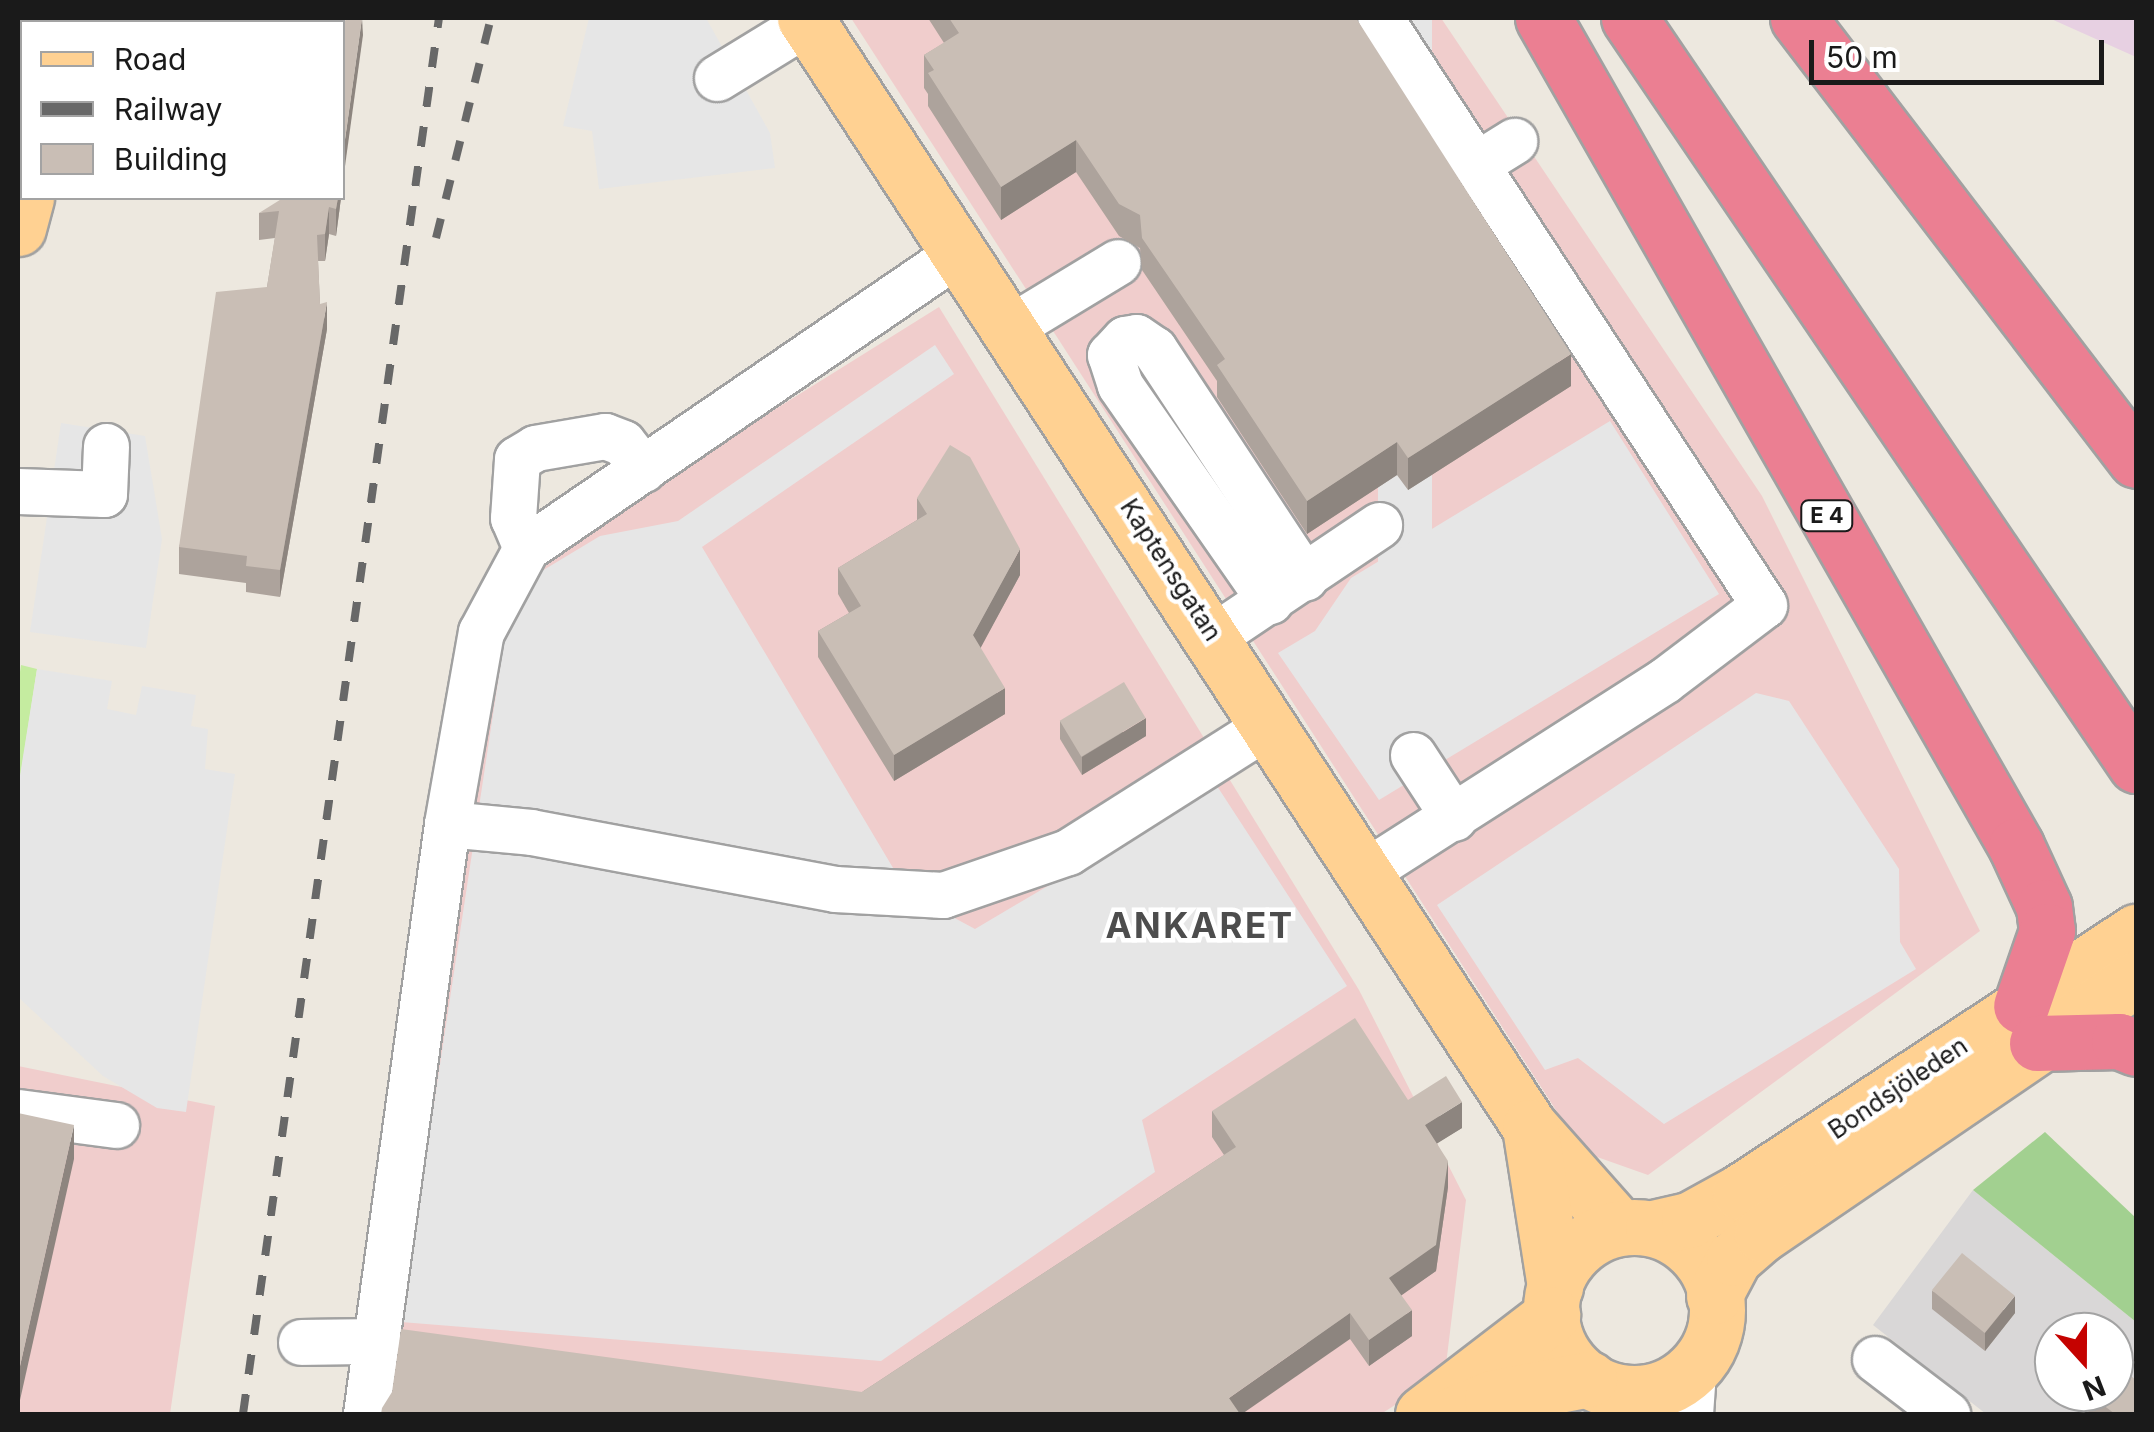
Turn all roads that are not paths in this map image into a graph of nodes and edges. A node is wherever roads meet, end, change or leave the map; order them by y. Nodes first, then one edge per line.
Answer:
1 (1380, 18) edge
2 (1543, 18) edge
3 (1629, 18) edge
4 (1798, 18) edge
5 (810, 19) edge
6 (717, 78) dead end
7 (1514, 142) dead end
8 (1476, 164) junction
9 (25, 200) edge
10 (18, 228) edge
11 (958, 253) junction
12 (1118, 262) dead end
13 (1009, 328) junction
14 (106, 446) dead end
15 (2136, 460) edge
16 (643, 469) junction
17 (18, 491) edge
18 (1379, 524) dead end
19 (526, 548) junction
20 (1287, 590) junction
21 (1214, 636) junction
22 (1270, 724) junction
23 (1412, 755) dead end
24 (2136, 765) edge
25 (1454, 818) junction
26 (447, 824) junction
27 (1364, 872) junction
28 (2136, 932) edge
29 (2136, 978) edge
30 (2029, 1024) junction
31 (2136, 1048) edge
32 (18, 1112) edge
33 (116, 1125) dead end
34 (1530, 1127) junction
35 (1635, 1227) junction
36 (1714, 1296) junction
37 (1553, 1301) junction
38 (378, 1340) junction
39 (301, 1342) dead end
40 (1876, 1358) dead end
41 (1692, 1392) edge
42 (1613, 1396) edge
43 (366, 1414) edge
44 (1423, 1414) edge
45 (1454, 1414) edge
46 (1948, 1414) edge

1 - 8 street
2 - 30 highway, E 4
3 - 24 highway
4 - 15 highway
5 - 6 street
5 - 11 main road, Kaptensgatan
7 - 8 street
8 - 25 street
9 - 10 main road
11 - 13 main road, Kaptensgatan
11 - 16 street
12 - 13 street
13 - 21 main road, Kaptensgatan
14 - 17 street
16 - 19 street
16 - 19 street
18 - 20 street
19 - 26 street
20 - 20 street
20 - 21 street
21 - 22 main road, Kaptensgatan
22 - 26 street
22 - 27 main road, Kaptensgatan
23 - 25 street
25 - 27 street
26 - 38 street
27 - 34 main road, Kaptensgatan
28 - 30 main road, Bondsjöleden
29 - 30 main road, Bondsjöleden
30 - 31 highway
30 - 35 main road, Bondsjöleden
30 - 36 main road, Bondsjöleden
32 - 33 street
34 - 35 main road, Kaptensgatan
34 - 37 main road, Kaptensgatan
35 - 36 main road
35 - 37 main road
36 - 41 main road
37 - 42 main road
37 - 44 main road
38 - 39 street
38 - 43 street
40 - 46 street
41 - 42 main road
42 - 45 main road

